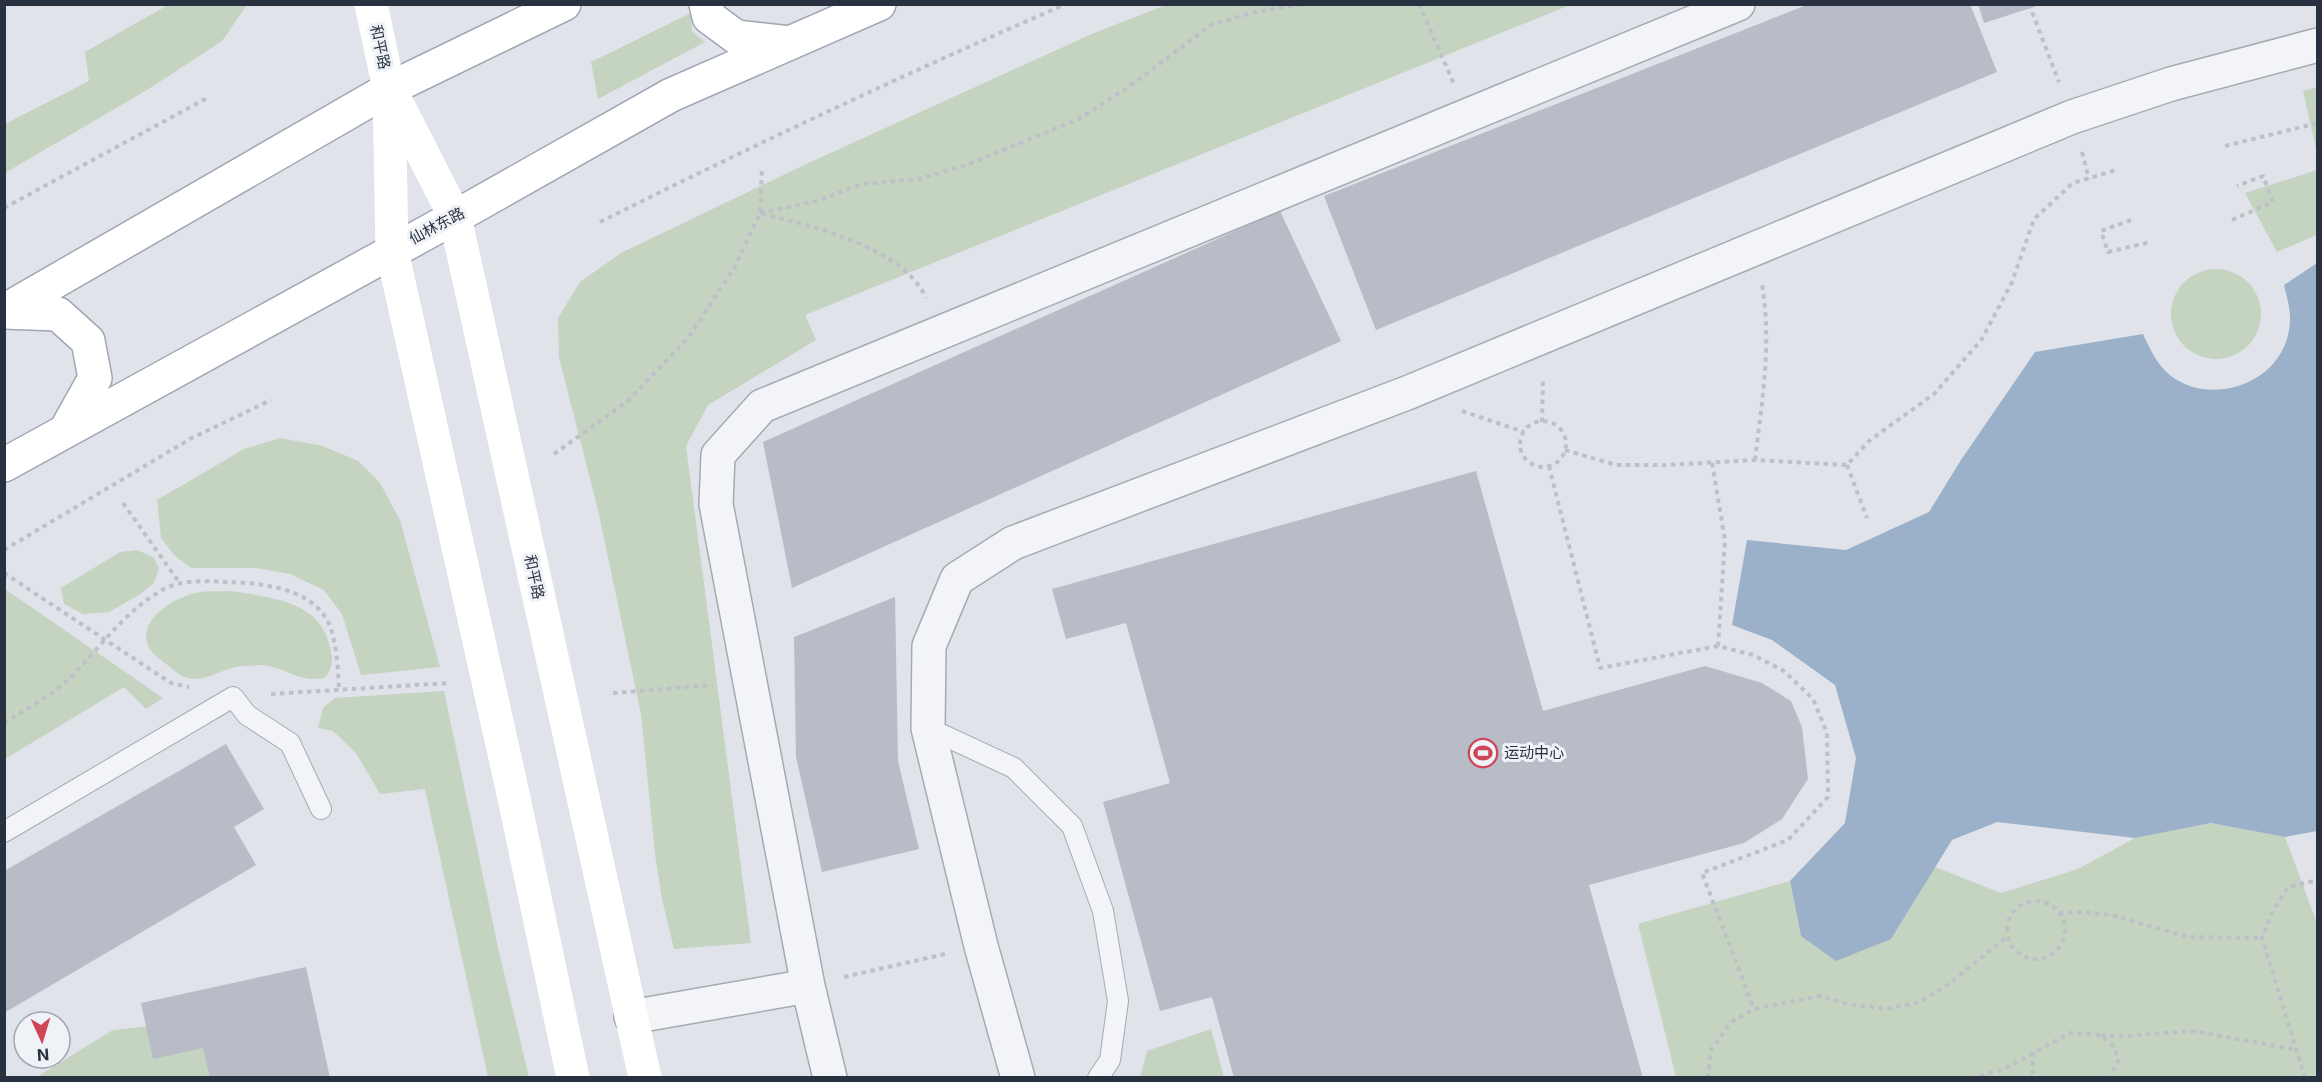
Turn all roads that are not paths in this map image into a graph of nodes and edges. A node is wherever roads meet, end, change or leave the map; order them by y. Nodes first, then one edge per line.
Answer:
1 (371, 4) edge
2 (564, 4) edge
3 (706, 4) edge
4 (879, 4) edge
5 (1738, 4) edge
6 (789, 43) junction
7 (2318, 45) edge
8 (389, 88) junction
9 (455, 217) junction
10 (392, 251) junction
11 (4, 312) edge
12 (66, 430) junction
13 (4, 465) edge
14 (928, 728) junction
15 (321, 809) dead end
16 (4, 832) edge
17 (808, 986) junction
18 (631, 1017) junction
19 (573, 1077) edge
20 (645, 1077) edge
21 (830, 1077) edge
22 (1018, 1077) edge
23 (1098, 1077) edge

1 - 8 street, 和平路
2 - 8 street
3 - 6 street
4 - 6 street, 仙林东路
5 - 17 street
6 - 9 street, 仙林东路
7 - 14 street
8 - 9 street, 和平路
8 - 10 street, 和平路
8 - 11 street
9 - 10 street, 仙林东路
9 - 18 street, 和平路
10 - 12 street, 仙林东路
10 - 19 street, 和平路
11 - 12 street
12 - 13 street, 仙林东路
14 - 22 street
14 - 23 lane
15 - 16 lane
17 - 18 street
17 - 21 street
18 - 20 street, 和平路

